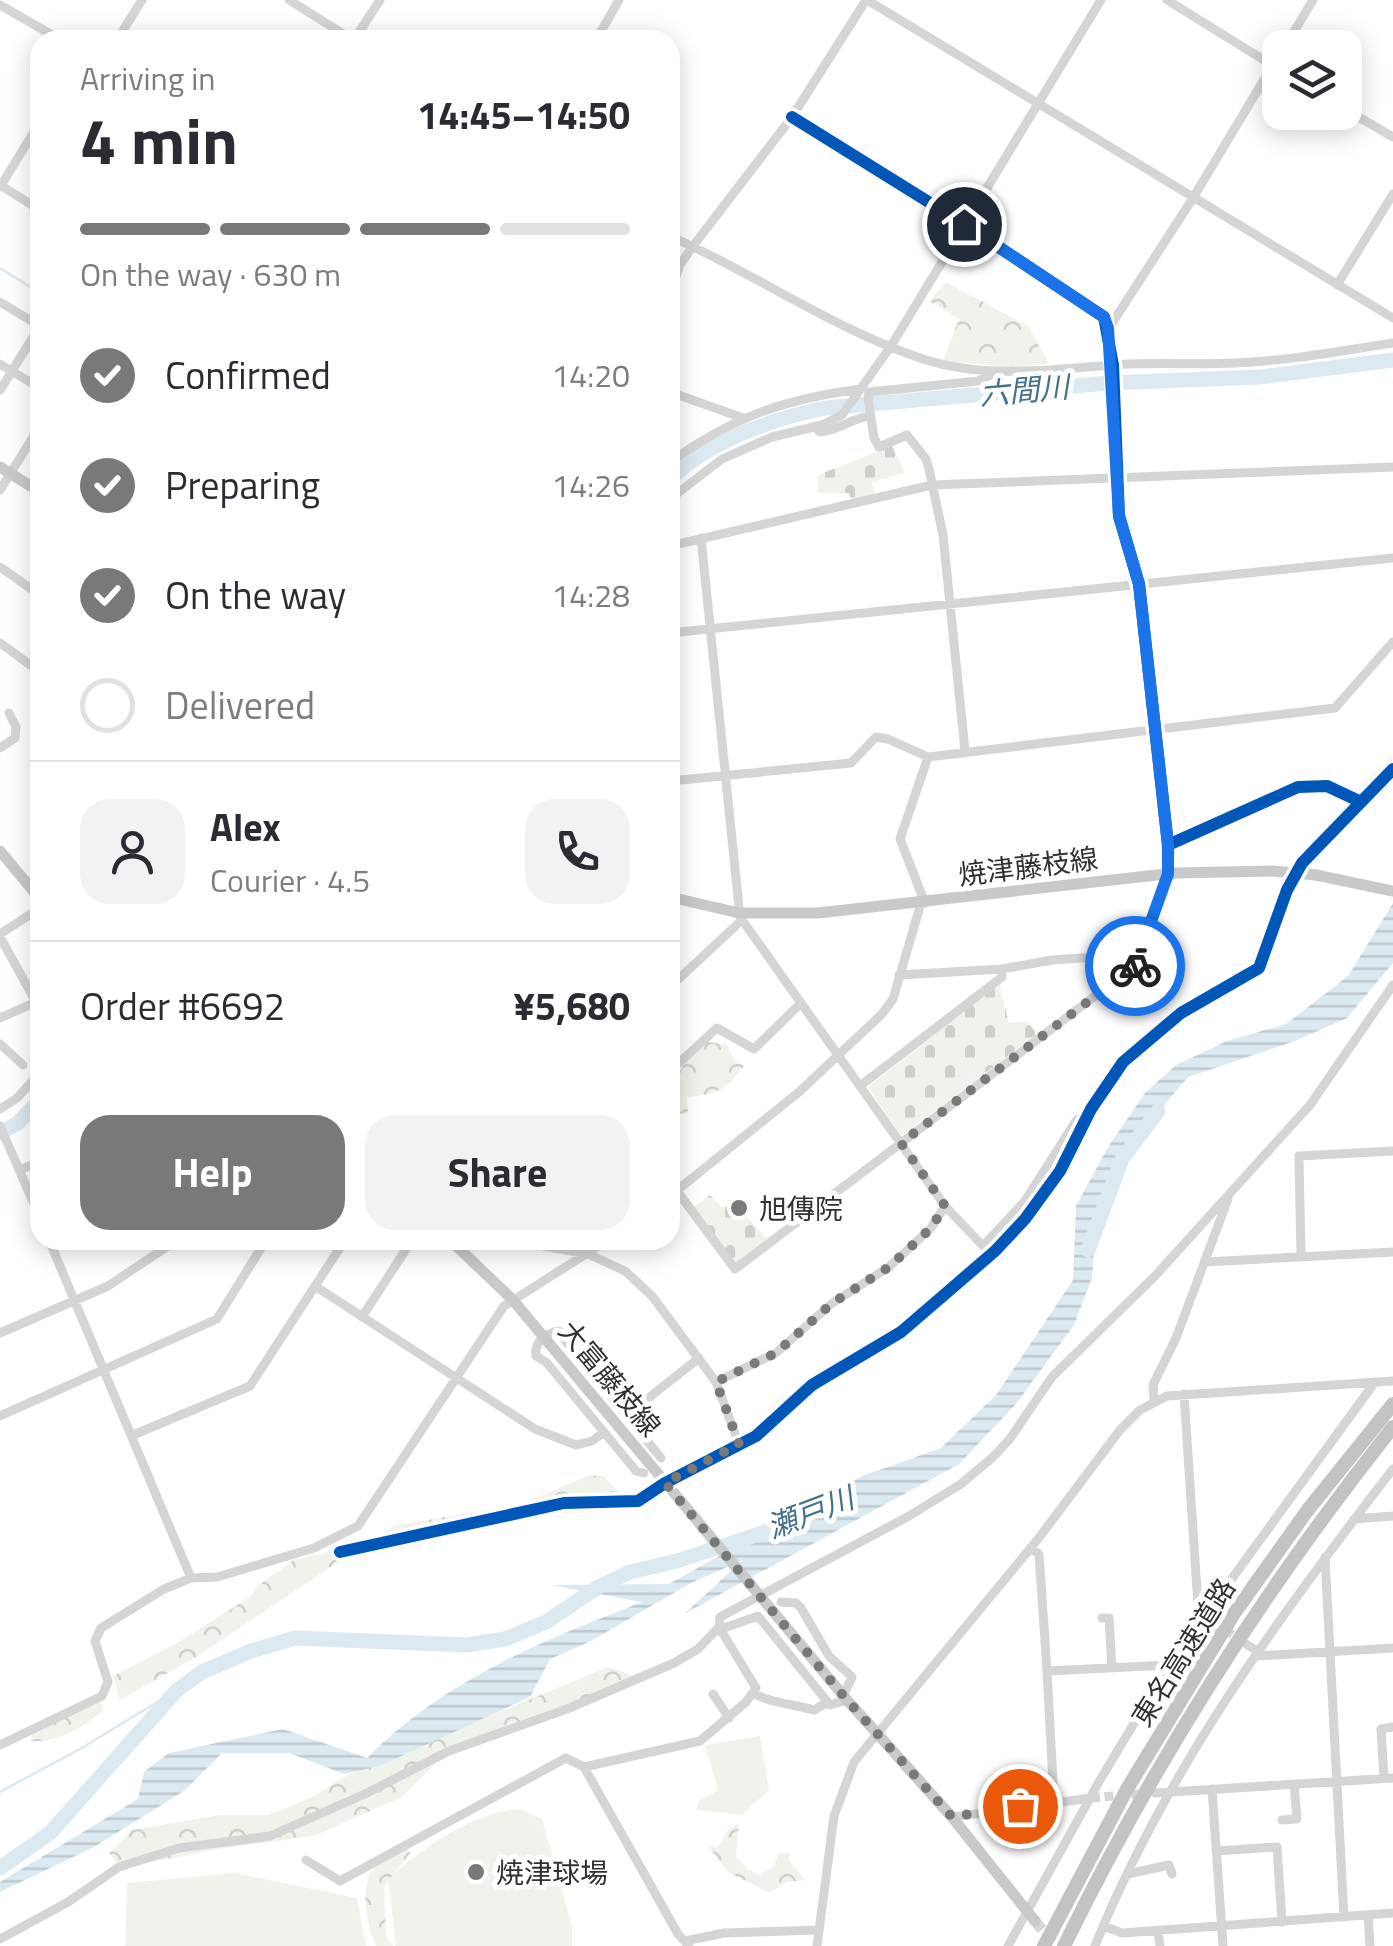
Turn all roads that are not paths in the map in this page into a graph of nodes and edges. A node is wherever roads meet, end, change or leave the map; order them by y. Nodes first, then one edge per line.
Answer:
1 (142, 0) edge
2 (289, 0) edge
3 (380, 0) edge
4 (618, 0) edge
5 (866, 0) edge
6 (1102, 0) edge
7 (1167, 0) edge
8 (1313, 0) edge
9 (0, 5) edge
10 (44, 30) edge
11 (123, 30) edge
12 (338, 30) edge
13 (360, 30) edge
14 (602, 30) edge
15 (1294, 30) edge
16 (1262, 59) edge
17 (1262, 90) edge
18 (1039, 102) junction
19 (792, 117) junction
20 (1362, 118) edge
21 (1393, 137) edge
22 (30, 138) edge
23 (0, 186) edge
24 (1393, 194) edge
25 (1193, 198) junction
26 (30, 204) edge
27 (964, 224) junction
28 (680, 240) edge
29 (693, 246) junction
30 (680, 266) edge
31 (1338, 285) junction
32 (0, 302) edge
33 (1393, 318) edge
34 (30, 320) edge
35 (1108, 328) junction
36 (30, 342) edge
37 (1393, 343) edge
38 (890, 346) junction
39 (0, 364) edge
40 (1113, 368) junction
41 (1000, 371) junction
42 (12, 372) junction
43 (30, 382) edge
44 (0, 390) edge
45 (680, 396) edge
46 (865, 401) junction
47 (744, 418) junction
48 (815, 426) junction
49 (30, 439) edge
50 (680, 455) edge
51 (1393, 467) edge
52 (5, 470) edge
53 (1118, 480) junction
54 (932, 484) junction
55 (30, 486) edge
56 (0, 490) edge
57 (680, 492) edge
58 (701, 538) junction
59 (680, 543) edge
60 (1393, 558) edge
61 (0, 568) edge
62 (1139, 584) junction
63 (30, 589) edge
64 (949, 606) junction
65 (711, 629) junction
66 (680, 632) edge
67 (1393, 642) edge
68 (0, 643) edge
69 (30, 665) edge
70 (9, 712) dead end
71 (1154, 731) junction
72 (0, 748) edge
73 (965, 751) junction
74 (928, 757) junction
75 (1393, 768) edge
76 (725, 776) junction
77 (680, 780) edge
78 (1359, 801) junction
79 (1168, 845) junction
80 (0, 852) edge
81 (1171, 874) junction
82 (30, 887) edge
83 (1393, 891) edge
84 (680, 899) edge
85 (923, 903) junction
86 (30, 915) edge
87 (741, 917) junction
88 (0, 936) edge
89 (1141, 954) junction
90 (1002, 969) junction
91 (899, 975) junction
92 (680, 977) edge
93 (1393, 985) edge
94 (30, 991) edge
95 (801, 1002) junction
96 (30, 1005) edge
97 (0, 1018) edge
98 (0, 1044) edge
99 (838, 1054) junction
100 (680, 1062) edge
101 (23, 1066) dead end
102 (30, 1084) edge
103 (860, 1086) junction
104 (0, 1109) edge
105 (1091, 1109) junction
106 (2, 1129) edge
107 (901, 1143) junction
108 (1393, 1151) edge
109 (30, 1166) edge
110 (19, 1170) junction
111 (680, 1189) edge
112 (1232, 1190) junction
113 (30, 1195) edge
114 (680, 1201) edge
115 (945, 1206) junction
116 (53, 1250) edge
117 (164, 1250) edge
118 (259, 1250) edge
119 (338, 1250) edge
120 (406, 1250) edge
121 (462, 1250) edge
122 (566, 1250) edge
123 (594, 1250) edge
124 (1393, 1252) edge
125 (588, 1254) junction
126 (1301, 1257) junction
127 (1204, 1262) junction
128 (315, 1286) junction
129 (512, 1299) junction
130 (75, 1301) junction
131 (362, 1317) junction
132 (0, 1333) edge
133 (543, 1337) junction
134 (699, 1358) junction
135 (105, 1370) junction
136 (456, 1378) junction
137 (1393, 1381) edge
138 (716, 1382) junction
139 (1375, 1382) junction
140 (1184, 1394) junction
141 (1154, 1401) junction
142 (1393, 1404) edge
143 (627, 1415) junction
144 (0, 1416) edge
145 (1393, 1427) edge
146 (604, 1432) junction
147 (133, 1435) junction
148 (739, 1444) junction
149 (660, 1458) dead end
150 (1393, 1469) edge
151 (644, 1474) dead end
152 (667, 1486) junction
153 (1393, 1516) edge
154 (1354, 1519) junction
155 (1030, 1548) junction
156 (340, 1552) dead end
157 (1324, 1557) junction
158 (192, 1578) junction
159 (756, 1591) junction
160 (781, 1602) dead end
161 (1102, 1618) dead end
162 (1201, 1619) junction
163 (1214, 1622) tunnel mouth
164 (718, 1627) junction
165 (1246, 1644) tunnel mouth
166 (1393, 1648) edge
167 (1330, 1651) junction
168 (1258, 1654) junction
169 (1169, 1665) junction
170 (1112, 1668) junction
171 (1047, 1671) junction
172 (753, 1692) junction
173 (713, 1694) dead end
174 (845, 1698) junction
175 (828, 1702) junction
176 (729, 1718) junction
177 (1393, 1727) edge
178 (878, 1732) junction
179 (0, 1746) edge
180 (584, 1767) junction
181 (1388, 1778) edge
182 (1338, 1781) junction
183 (1294, 1784) junction
184 (1212, 1789) junction
185 (1171, 1792) junction
186 (1155, 1793) tunnel mouth
187 (1091, 1798) junction
188 (1054, 1801) junction
189 (952, 1817) junction
190 (1282, 1820) dead end
191 (1216, 1851) junction
192 (306, 1860) dead end
193 (1128, 1874) junction
194 (1172, 1874) dead end
195 (1027, 1908) junction
196 (1393, 1913) edge
197 (1368, 1915) junction
198 (1170, 1917) dead end
199 (1344, 1917) junction
200 (1035, 1920) tunnel mouth
201 (1282, 1922) junction
202 (1103, 1926) junction
203 (1222, 1927) junction
204 (819, 1930) junction
205 (1173, 1930) junction
206 (1158, 1931) junction
207 (0, 1939) edge
208 (687, 1944) edge
209 (817, 1946) edge
210 (1008, 1946) edge
211 (1044, 1946) edge
212 (1064, 1946) edge
213 (1095, 1946) edge
214 (1160, 1946) edge
215 (1224, 1946) edge
216 (1370, 1946) edge

1 - 11 street
2 - 12 street
3 - 13 street
4 - 14 street
5 - 18 street
5 - 19 street
6 - 18 street
7 - 16 street
8 - 15 street
9 - 10 street
17 - 25 street
18 - 25 street
18 - 27 street
19 - 27 street
19 - 29 street
20 - 21 street
22 - 23 street
23 - 26 street
24 - 31 street
25 - 31 street
25 - 35 street
27 - 35 street
27 - 38 street
28 - 29 street
29 - 30 street
29 - 38 street
31 - 33 street
32 - 34 street
35 - 40 street
36 - 42 street
37 - 40 street
38 - 41 street
38 - 46 street
39 - 42 street
40 - 41 street
40 - 53 street
41 - 46 street
42 - 43 street
42 - 44 street
45 - 47 street
46 - 47 street
46 - 48 street
46 - 48 street
46 - 54 street
47 - 50 street
48 - 57 street
49 - 52 street
51 - 53 street
52 - 55 main road
52 - 56 street
53 - 54 street
53 - 62 street
54 - 58 street
54 - 64 street
58 - 59 street
58 - 65 street
60 - 62 street
61 - 63 street
62 - 64 street
62 - 71 street
64 - 65 street
64 - 73 street
65 - 66 street
65 - 76 street
67 - 71 street
68 - 69 street
70 - 72 street
71 - 73 street
71 - 79 street
73 - 74 street
74 - 76 street
74 - 85 street
75 - 78 street
76 - 77 street
76 - 87 street
78 - 79 street
78 - 105 street
79 - 81 street
80 - 82 main road
81 - 83 main road, 焼津藤枝線, bridge
81 - 85 main road, 焼津藤枝線
81 - 89 street
84 - 87 main road, 焼津藤枝線
85 - 87 main road, 焼津藤枝線
85 - 91 street
86 - 88 street
87 - 92 street
87 - 95 street
88 - 94 street
89 - 90 street
89 - 107 street
90 - 91 street
90 - 103 street
91 - 99 street
93 - 112 street
95 - 99 street
95 - 100 street
96 - 97 street
98 - 101 street
99 - 103 street
99 - 111 street
102 - 104 street
103 - 107 street
105 - 115 street
105 - 148 street
106 - 110 street
107 - 114 street
107 - 115 street
108 - 126 street
109 - 110 street
110 - 113 street
112 - 127 street
112 - 159 street
115 - 138 street
116 - 130 street
117 - 130 street
118 - 135 street
119 - 128 street
120 - 131 street
121 - 129 main road, 大富藤枝線
122 - 125 street
123 - 125 street
124 - 126 street
125 - 129 street
125 - 134 street
126 - 127 street
127 - 141 street
128 - 131 street
128 - 147 street
129 - 133 main road, 大富藤枝線
129 - 136 street
130 - 132 street
130 - 135 street
131 - 136 street
133 - 143 street
133 - 146 street
133 - 152 main road, 大富藤枝線
134 - 138 street
134 - 143 street
135 - 144 street
135 - 147 street
136 - 146 street
136 - 158 street
137 - 139 street
138 - 148 street
139 - 140 street
139 - 162 street
140 - 141 street
140 - 162 street
141 - 155 street
142 - 211 highway, 東名高速道路, bridge
143 - 149 street
145 - 212 highway, 東名高速道路, bridge
146 - 151 street
147 - 158 street
148 - 152 street
150 - 154 street
152 - 156 street
152 - 159 main road, 大富藤枝線
153 - 154 street
154 - 157 street
155 - 171 street
155 - 178 street
157 - 167 street
157 - 168 street
158 - 179 street
159 - 164 street
159 - 174 main road, 大富藤枝線
160 - 174 street
161 - 170 street
162 - 163 street
162 - 169 street
164 - 172 street
164 - 175 street
164 - 207 street
165 - 168 street
166 - 167 street
167 - 168 street
167 - 182 street
168 - 185 street
169 - 170 street
169 - 187 street
170 - 171 street
171 - 188 street
172 - 175 street
172 - 176 street
173 - 176 street
174 - 175 street
174 - 178 main road, 大富藤枝線
176 - 180 street
177 - 181 street
178 - 189 main road, 大富藤枝線
178 - 204 street
180 - 192 street
180 - 208 street
181 - 182 street
182 - 183 street
182 - 199 street
183 - 184 street
183 - 190 street
184 - 185 street
184 - 191 street
185 - 186 street
185 - 193 street
187 - 188 street
187 - 195 street
188 - 189 street
189 - 195 main road, 大富藤枝線
191 - 201 street
191 - 203 street
193 - 194 street
193 - 202 street
195 - 200 main road, 大富藤枝線
195 - 210 street
196 - 197 street
197 - 199 street
197 - 216 street
198 - 205 street
199 - 201 street
201 - 203 street
202 - 206 street
202 - 213 street
203 - 205 street
203 - 215 street
204 - 208 street
204 - 209 street
205 - 206 street
206 - 214 street

